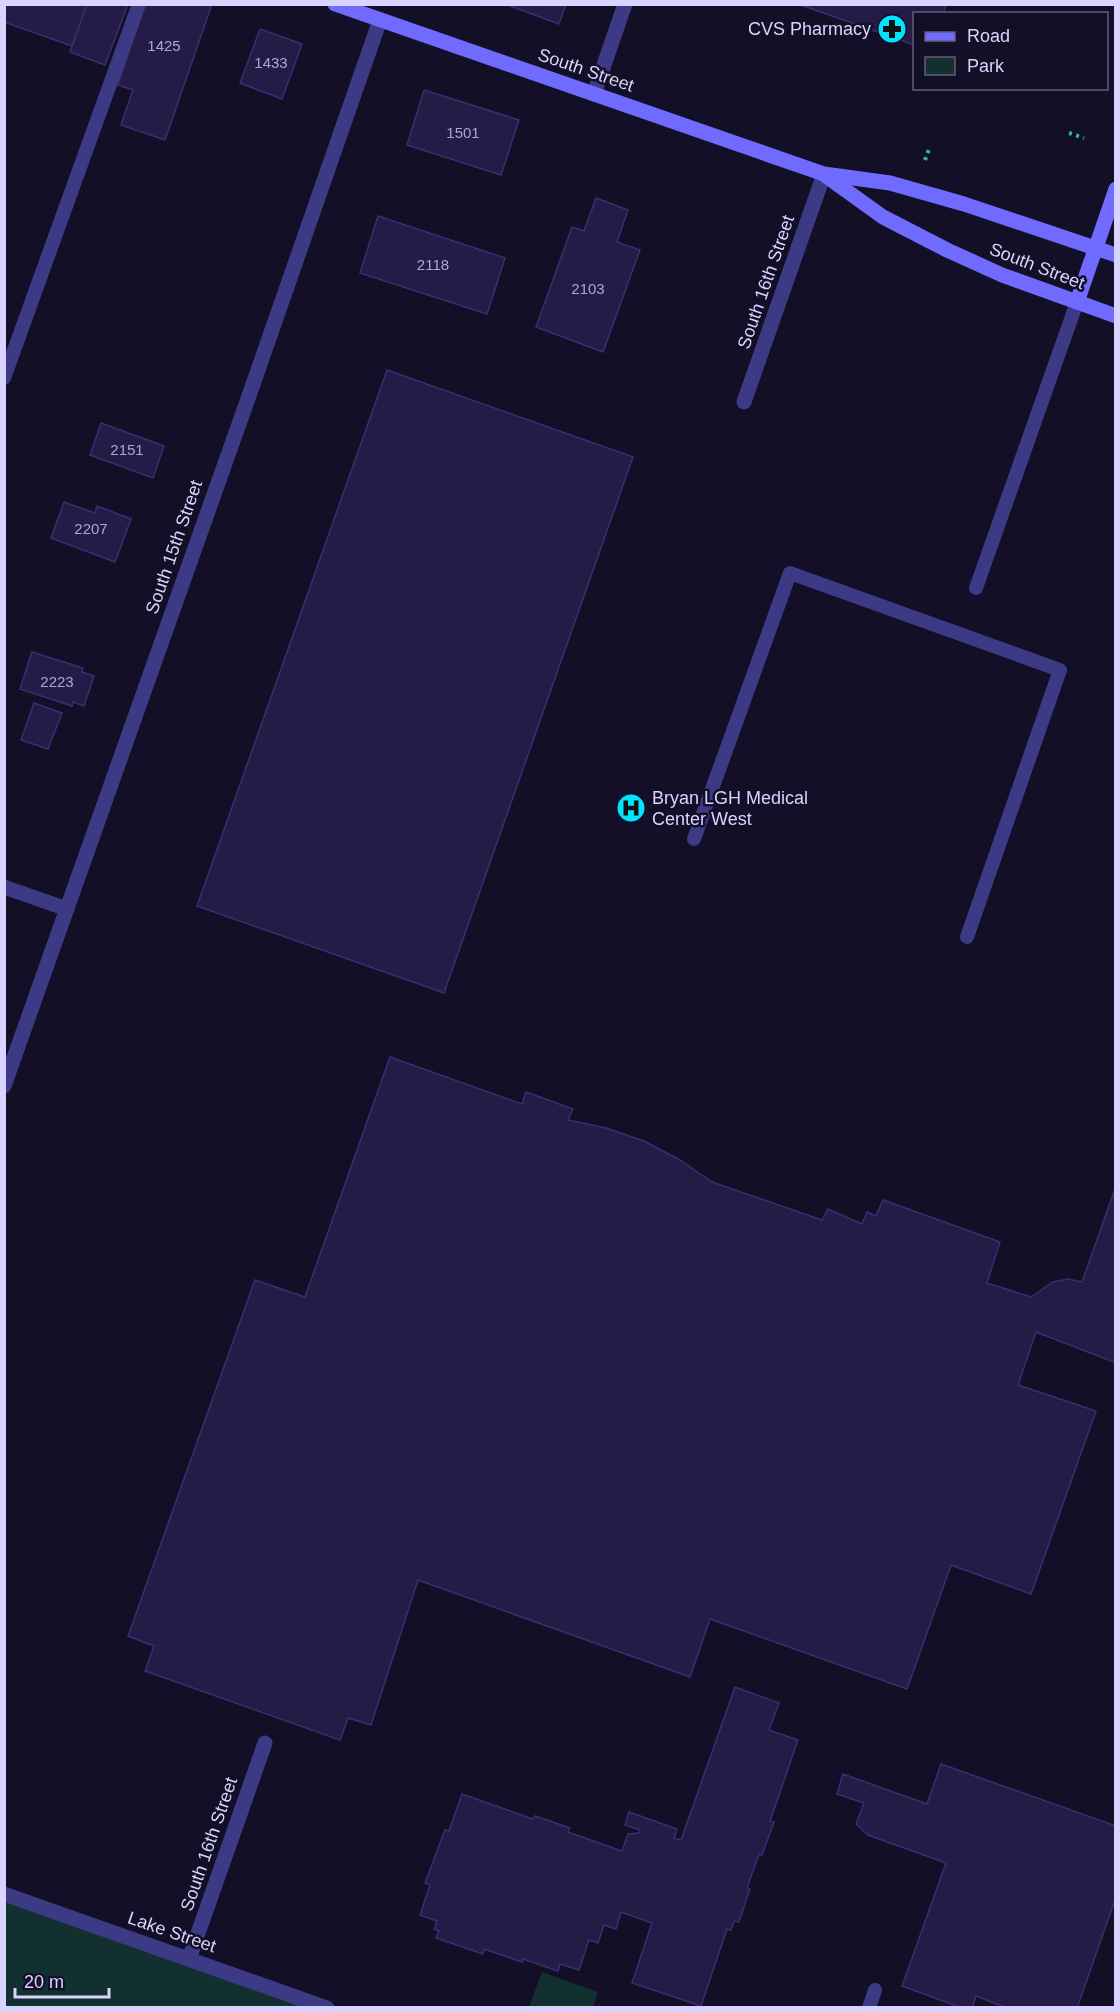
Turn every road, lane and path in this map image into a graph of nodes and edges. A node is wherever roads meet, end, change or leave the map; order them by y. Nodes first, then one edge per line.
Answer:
1 (139, 4) edge
2 (335, 4) edge
3 (625, 4) edge
4 (380, 20) junction
5 (594, 94) junction
6 (1069, 133) dead end
7 (1084, 138) dead end
8 (929, 149) dead end
9 (925, 160) dead end
10 (824, 174) junction
11 (1116, 189) edge
12 (1094, 248) junction
13 (1116, 255) edge
14 (1077, 302) junction
15 (1116, 316) edge
16 (4, 378) edge
17 (744, 402) dead end
18 (976, 588) dead end
19 (694, 839) dead end
20 (4, 887) edge
21 (67, 909) junction
22 (967, 937) dead end
23 (4, 1086) edge
24 (265, 1743) dead end
25 (4, 1894) edge
26 (189, 1959) junction
27 (875, 1990) dead end
28 (327, 2007) edge
29 (869, 2007) edge

1 - 16 lane
2 - 4 main road, South Street
3 - 5 street
4 - 5 main road, South Street
4 - 21 street, South 15th Street
5 - 10 main road, South Street
6 - 7 path
8 - 9 path
10 - 12 main road, South Street
10 - 14 main road, South Street
10 - 17 street, South 16th Street
11 - 12 main road
12 - 13 main road, South Street
12 - 14 main road
14 - 15 main road, South Street
14 - 18 lane
19 - 22 lane
20 - 21 street
21 - 23 street, South 15th Street
24 - 26 street, South 16th Street
25 - 26 street, Lake Street
26 - 28 street, Lake Street
27 - 29 lane

